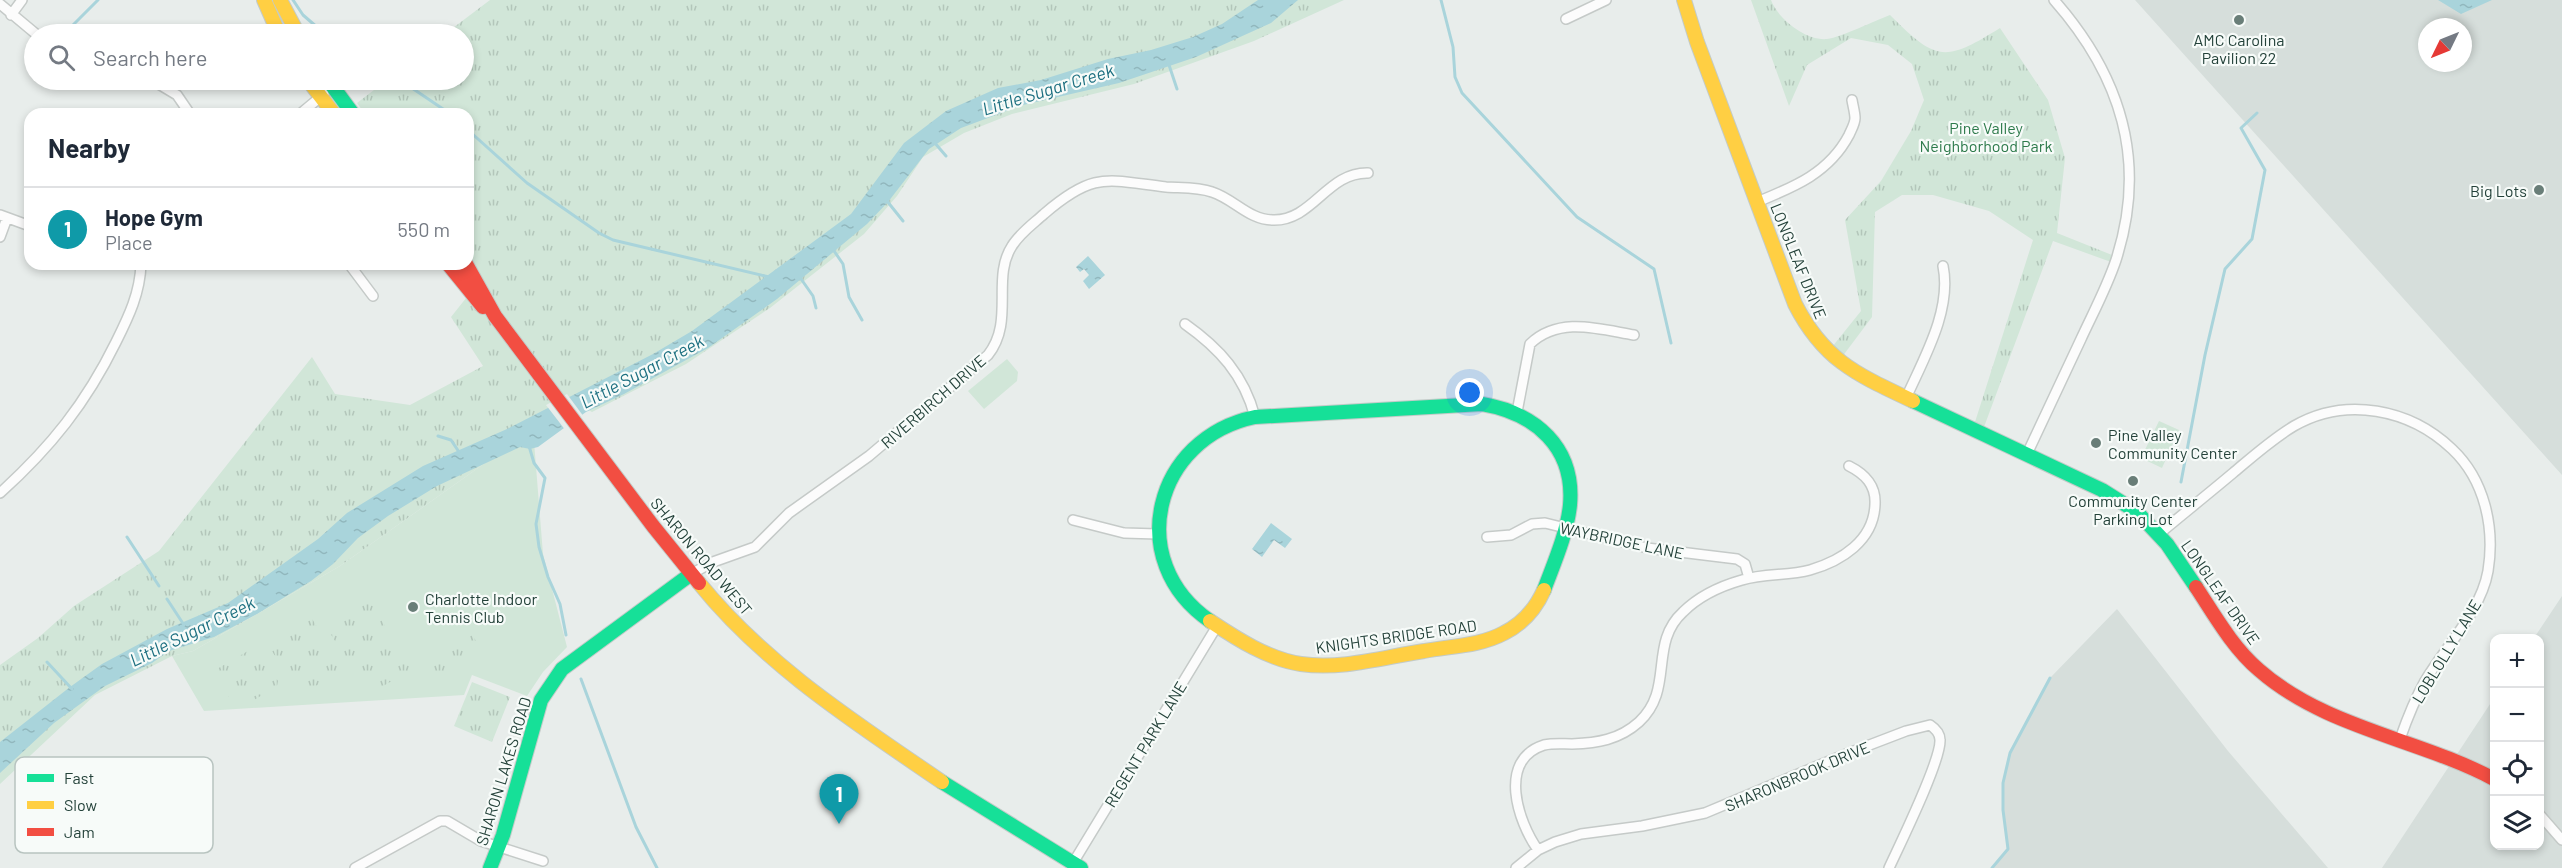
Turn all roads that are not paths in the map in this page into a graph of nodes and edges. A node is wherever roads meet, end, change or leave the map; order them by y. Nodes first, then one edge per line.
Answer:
1 (22, 0) edge
2 (264, 0) edge
3 (280, 0) edge
4 (1606, 0) edge
5 (1684, 0) edge
6 (2054, 0) edge
7 (0, 4) edge
8 (11, 15) junction
9 (1566, 19) dead end
10 (275, 24) edge
11 (293, 24) edge
12 (24, 25) edge
13 (169, 90) edge
14 (316, 90) edge
15 (326, 90) edge
16 (336, 90) edge
17 (321, 96) junction
18 (1852, 100) dead end
19 (186, 108) edge
20 (307, 108) edge
21 (330, 108) edge
22 (349, 108) edge
23 (1368, 173) dead end
24 (1757, 202) junction
25 (3, 216) edge
26 (24, 224) edge
27 (0, 237) edge
28 (1943, 266) dead end
29 (141, 270) edge
30 (354, 270) edge
31 (453, 270) edge
32 (469, 270) edge
33 (373, 296) dead end
34 (495, 316) junction
35 (1185, 324) dead end
36 (1634, 335) dead end
37 (1906, 398) junction
38 (1517, 412) junction
39 (1255, 417) junction
40 (2027, 454) junction
41 (1849, 466) dead end
42 (0, 493) edge
43 (1073, 520) dead end
44 (1564, 528) junction
45 (1158, 534) junction
46 (2159, 534) junction
47 (1486, 537) dead end
48 (691, 574) junction
49 (1749, 578) junction
50 (1217, 626) junction
51 (2400, 739) junction
52 (2490, 776) edge
53 (2544, 820) edge
54 (2562, 840) edge
55 (499, 846) junction
56 (1539, 850) junction
57 (543, 861) dead end
58 (1077, 865) edge
59 (355, 868) edge
60 (490, 868) edge
61 (1516, 868) edge
62 (1889, 868) edge

1 - 8 street
2 - 10 street
3 - 11 street
4 - 9 street
5 - 24 street, LONGLEAF DRIVE
6 - 40 street
7 - 8 street
8 - 12 street
13 - 19 street
14 - 17 street
15 - 17 street
16 - 22 street
17 - 20 street
17 - 21 street
18 - 24 street
23 - 48 street, RIVERBIRCH DRIVE
24 - 37 street, LONGLEAF DRIVE
25 - 26 street
25 - 27 street
28 - 37 street
29 - 42 street
30 - 33 street
31 - 34 street, SHARON ROAD WEST
32 - 34 street, SHARON ROAD WEST
34 - 48 street, SHARON ROAD WEST
35 - 39 street
36 - 38 street
37 - 40 street, LONGLEAF DRIVE
38 - 39 street, KNIGHTS BRIDGE ROAD
38 - 44 street, KNIGHTS BRIDGE ROAD
39 - 45 street, KNIGHTS BRIDGE ROAD
40 - 46 street, LONGLEAF DRIVE
41 - 49 street
43 - 45 street
44 - 47 street, WAYBRIDGE LANE
44 - 49 street, WAYBRIDGE LANE
44 - 50 street, KNIGHTS BRIDGE ROAD
45 - 50 street, KNIGHTS BRIDGE ROAD
46 - 51 street, LONGLEAF DRIVE
46 - 51 street, LOBLOLLY LANE
48 - 55 street, SHARON LAKES ROAD
48 - 58 street, SHARON ROAD WEST
49 - 56 street
50 - 58 street, REGENT PARK LANE
51 - 52 street, LONGLEAF DRIVE
53 - 54 street
55 - 57 street
55 - 59 street
55 - 60 street, SHARON LAKES ROAD
56 - 61 street, SHARONBROOK DRIVE
56 - 62 street, SHARONBROOK DRIVE

